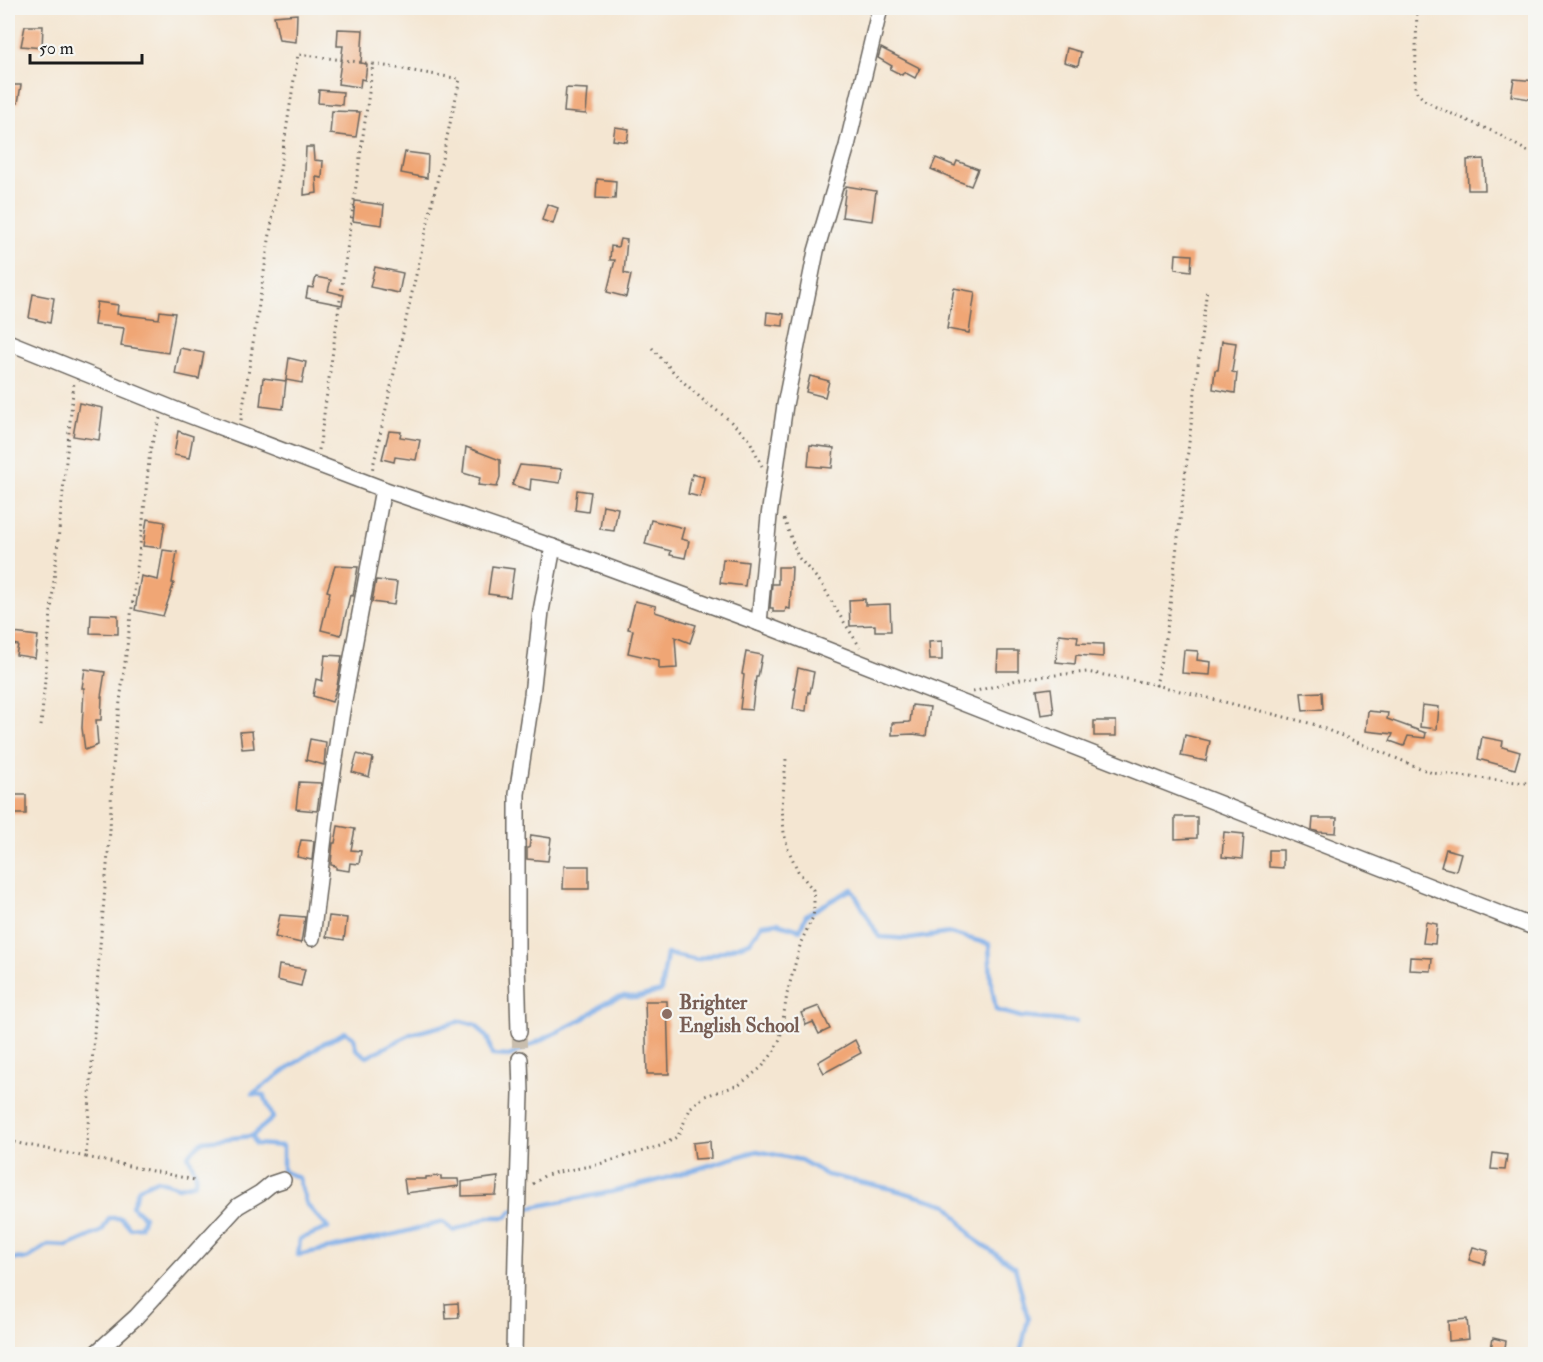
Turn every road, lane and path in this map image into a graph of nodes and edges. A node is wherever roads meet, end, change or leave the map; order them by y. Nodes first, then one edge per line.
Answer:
1 (880, 8) edge
2 (1417, 8) edge
3 (373, 63) junction
4 (1536, 154) edge
5 (1207, 288) dead end
6 (8, 342) edge
7 (76, 369) junction
8 (164, 405) junction
9 (239, 433) junction
10 (318, 464) junction
11 (376, 487) junction
12 (553, 547) junction
13 (759, 623) junction
14 (1156, 686) junction
15 (948, 698) junction
16 (41, 726) dead end
17 (786, 759) dead end
18 (1536, 784) edge
19 (1536, 928) edge
20 (312, 938) dead end
21 (519, 1032) tunnel mouth
22 (520, 1059) tunnel mouth
23 (8, 1141) edge
24 (86, 1157) junction
25 (195, 1180) dead end
26 (283, 1180) dead end
27 (517, 1204) junction
28 (95, 1354) edge
29 (514, 1354) edge

1 - 13 street
2 - 4 path
3 - 9 path
3 - 10 path
3 - 11 path
5 - 14 path
6 - 7 street
7 - 8 street
7 - 16 path
8 - 9 street
8 - 24 path
9 - 10 street
10 - 11 street
11 - 12 street
11 - 20 street
12 - 13 street
12 - 21 street
13 - 15 street
14 - 15 path
14 - 18 path
15 - 19 street
17 - 27 path
22 - 27 street
23 - 24 path
24 - 25 path
26 - 28 street
27 - 29 street

